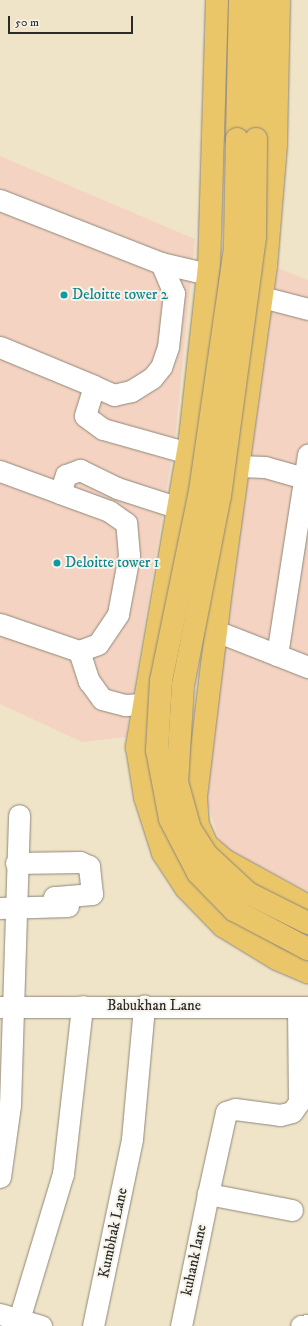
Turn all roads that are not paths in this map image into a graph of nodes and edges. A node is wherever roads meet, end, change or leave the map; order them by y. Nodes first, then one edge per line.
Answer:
1 (217, 0) edge
2 (240, 0) edge
3 (259, 0) edge
4 (279, 0) edge
5 (247, 139) junction
6 (0, 200) edge
7 (161, 263) junction
8 (208, 274) junction
9 (262, 292) junction
10 (302, 306) edge
11 (0, 348) edge
12 (199, 358) junction
13 (252, 363) junction
14 (94, 386) junction
15 (194, 404) junction
16 (245, 413) junction
17 (188, 453) junction
18 (308, 454) edge
19 (239, 461) junction
20 (0, 470) edge
21 (304, 478) junction
22 (60, 493) junction
23 (179, 508) junction
24 (0, 624) edge
25 (216, 631) junction
26 (79, 651) junction
27 (277, 655) junction
28 (308, 667) edge
29 (143, 704) junction
30 (18, 815) dead end
31 (22, 863) junction
32 (54, 902) junction
33 (101, 905) dead end
34 (308, 906) edge
35 (7, 908) edge
36 (308, 924) edge
37 (308, 949) edge
38 (308, 972) edge
39 (82, 1006) junction
40 (144, 1006) junction
41 (6, 1007) edge
42 (303, 1007) edge
43 (303, 1059) edge
44 (0, 1177) edge
45 (208, 1194) junction
46 (292, 1210) dead end
47 (12, 1320) edge
48 (308, 1325) edge
49 (41, 1326) edge
50 (93, 1326) edge
51 (181, 1326) edge
52 (301, 1326) edge

1 - 8 main road
2 - 5 main road
3 - 5 main road
4 - 9 main road
5 - 36 main road, bridge
5 - 37 main road, bridge
6 - 7 street
7 - 8 street
7 - 14 street
8 - 12 main road
9 - 10 street
9 - 13 main road
11 - 14 street
12 - 13 main road
12 - 15 main road
13 - 16 main road
14 - 17 street
15 - 16 main road
15 - 17 main road
16 - 19 main road
17 - 23 main road
18 - 21 street
19 - 21 street
19 - 25 main road
20 - 22 street
21 - 27 street
22 - 23 street
22 - 26 street
23 - 29 main road
24 - 26 street
25 - 27 street
25 - 34 main road
26 - 29 street
27 - 28 street
29 - 38 main road
30 - 31 street
31 - 32 street
31 - 32 street
31 - 35 street
32 - 33 street
32 - 35 street
35 - 41 street
39 - 40 street, Babukhan Lane
39 - 41 street, Babukhan Lane
39 - 47 street
40 - 42 street, Babukhan Lane
40 - 50 street, Kumbhak Lane
41 - 44 street
42 - 43 street
43 - 45 street, kuhank lane
45 - 46 street
45 - 51 street, kuhank lane
47 - 49 street
48 - 52 street

